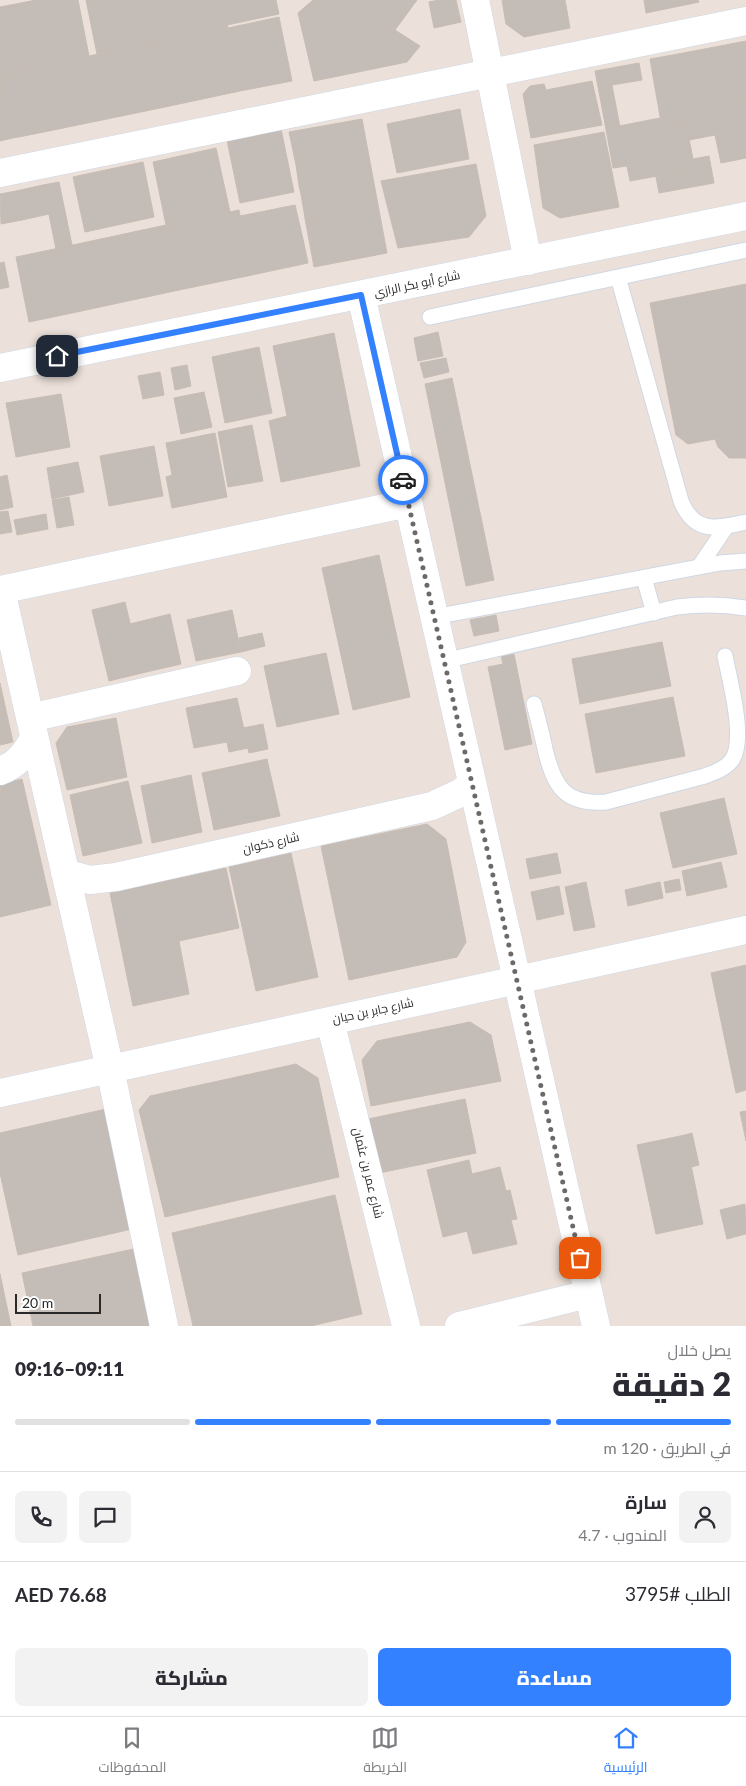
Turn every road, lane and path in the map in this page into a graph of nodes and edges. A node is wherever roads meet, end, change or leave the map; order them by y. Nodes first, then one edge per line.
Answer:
1 (475, 0) edge
2 (746, 21) edge
3 (490, 73) junction
4 (0, 173) edge
5 (746, 216) edge
6 (746, 250) edge
7 (528, 261) junction
8 (618, 277) junction
9 (361, 295) junction
10 (430, 316) dead end
11 (0, 368) edge
12 (408, 503) junction
13 (746, 522) edge
14 (726, 526) junction
15 (746, 562) edge
16 (699, 567) junction
17 (644, 578) junction
18 (1, 590) edge
19 (746, 608) edge
20 (654, 613) junction
21 (434, 617) junction
22 (725, 656) dead end
23 (444, 661) junction
24 (237, 671) dead end
25 (534, 704) dead end
26 (32, 728) junction
27 (742, 729) edge
28 (0, 771) edge
29 (472, 785) junction
30 (65, 873) junction
31 (746, 930) edge
32 (516, 981) junction
33 (330, 1021) junction
34 (110, 1069) junction
35 (0, 1093) edge
36 (588, 1294) junction
37 (164, 1326) edge
38 (406, 1326) edge
39 (459, 1326) edge
40 (596, 1326) edge

1 - 3 street
2 - 3 street
3 - 4 street
3 - 7 street
5 - 7 street, شارع أبو بكر الرازي
6 - 8 lane
7 - 9 street, شارع أبو بكر الرازي
8 - 10 lane
8 - 14 lane
9 - 11 street, شارع أبو بكر الرازي
9 - 12 street
12 - 18 street
12 - 21 street
13 - 14 lane
14 - 16 lane
15 - 16 lane
16 - 17 lane
17 - 20 lane
17 - 21 lane
18 - 26 street
19 - 20 lane
20 - 23 lane
21 - 23 street
22 - 27 lane
23 - 29 street
24 - 26 street
25 - 27 lane
26 - 28 street
26 - 30 street
29 - 30 street, شارع ذكوان
29 - 32 street
30 - 34 street
31 - 32 street, شارع جابر بن حيان
32 - 33 street, شارع جابر بن حيان
32 - 36 street
33 - 34 street, شارع جابر بن حيان
33 - 38 street, شارع عمر بن عثمان
34 - 35 street, شارع جابر بن حيان
34 - 37 street
36 - 39 street
36 - 40 street

